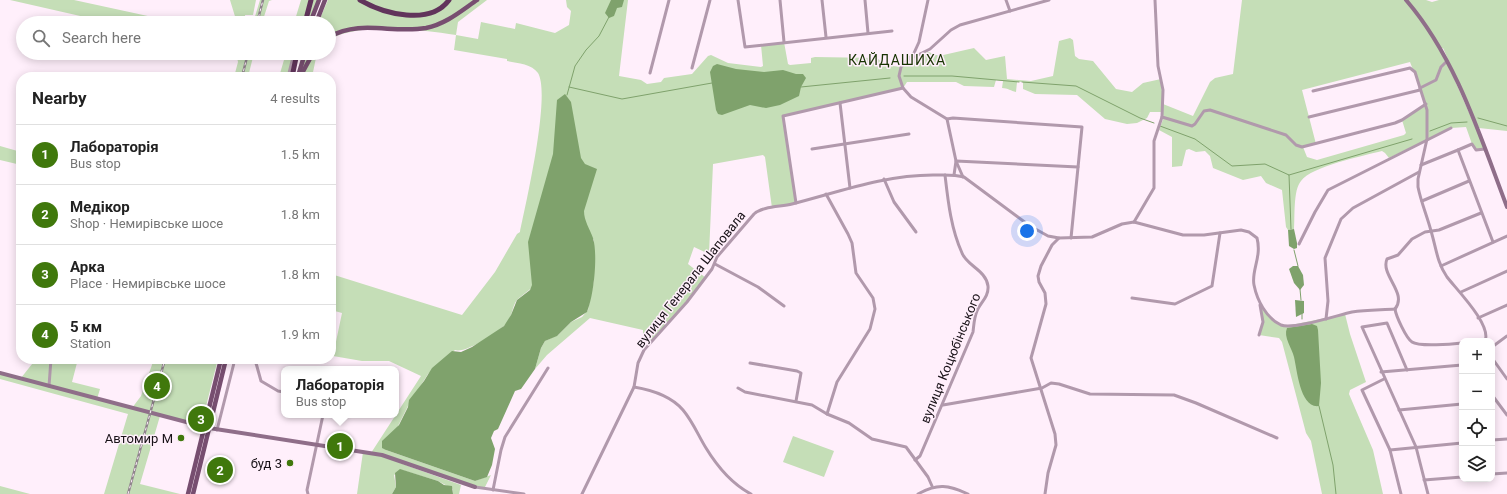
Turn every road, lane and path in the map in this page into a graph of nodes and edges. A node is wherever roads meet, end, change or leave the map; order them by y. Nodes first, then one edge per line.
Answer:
1 (311, 0) edge
2 (319, 0) edge
3 (325, 0) edge
4 (360, 0) edge
5 (449, 0) edge
6 (477, 0) edge
7 (669, 0) edge
8 (710, 0) edge
9 (738, 0) edge
10 (780, 0) edge
11 (822, 0) edge
12 (865, 0) edge
13 (928, 0) edge
14 (1006, 0) edge
15 (1049, 0) edge
16 (1155, 0) edge
17 (1406, 0) edge
18 (1010, 11) junction
19 (307, 16) edge
20 (313, 16) edge
21 (319, 16) edge
22 (892, 31) dead end
23 (868, 33) junction
24 (336, 34) edge
25 (826, 37) junction
26 (784, 42) junction
27 (908, 59) junction
28 (293, 60) edge
29 (296, 60) edge
30 (303, 60) edge
31 (309, 60) edge
32 (1447, 61) junction
33 (692, 68) dead end
34 (289, 72) edge
35 (294, 72) edge
36 (300, 72) edge
37 (302, 72) edge
38 (650, 73) dead end
39 (903, 88) junction
40 (1420, 89) junction
41 (1313, 91) dead end
42 (840, 103) junction
43 (1426, 104) junction
44 (1162, 116) junction
45 (1309, 117) dead end
46 (947, 120) junction
47 (1451, 128) dead end
48 (909, 134) dead end
49 (1427, 139) junction
50 (846, 144) junction
51 (812, 149) dead end
52 (1485, 149) junction
53 (1458, 150) junction
54 (956, 161) junction
55 (1421, 165) junction
56 (1078, 167) junction
57 (1419, 172) junction
58 (945, 175) junction
59 (954, 175) junction
60 (964, 177) junction
61 (884, 179) junction
62 (1470, 181) junction
63 (850, 188) junction
64 (826, 194) junction
65 (1422, 201) junction
66 (796, 203) junction
67 (1507, 207) edge
68 (1482, 213) junction
69 (1134, 222) junction
70 (1431, 231) junction
71 (916, 232) dead end
72 (1220, 233) junction
73 (1048, 236) junction
74 (1507, 236) edge
75 (1059, 238) junction
76 (1071, 238) junction
77 (1493, 242) junction
78 (1300, 244) dead end
79 (1052, 245) junction
80 (714, 264) junction
81 (1441, 266) junction
82 (1507, 271) edge
83 (1461, 292) junction
84 (1132, 298) dead end
85 (1259, 302) junction
86 (1507, 305) edge
87 (784, 306) dead end
88 (1395, 309) junction
89 (1478, 318) junction
90 (1326, 319) junction
91 (1259, 335) dead end
92 (1507, 336) edge
93 (1485, 338) edge
94 (1459, 344) edge
95 (1495, 345) edge
96 (1495, 362) edge
97 (750, 363) dead end
98 (51, 364) edge
99 (220, 364) edge
100 (225, 364) edge
101 (234, 364) edge
102 (256, 364) edge
103 (1459, 365) edge
104 (548, 368) dead end
105 (1408, 370) junction
106 (1381, 372) junction
107 (0, 373) edge
108 (1384, 379) junction
109 (1507, 379) edge
110 (49, 386) junction
111 (634, 387) junction
112 (738, 388) dead end
113 (1042, 388) junction
114 (281, 392) edge
115 (1495, 399) edge
116 (796, 401) junction
117 (1497, 401) joint
118 (943, 404) junction
119 (1459, 404) edge
120 (1399, 410) junction
121 (827, 414) junction
122 (1507, 414) edge
123 (322, 418) edge
124 (207, 428) junction
125 (217, 430) junction
126 (1277, 438) dead end
127 (1507, 439) edge
128 (1495, 440) edge
129 (1459, 443) edge
130 (318, 445) junction
131 (1416, 447) junction
132 (1390, 450) junction
133 (915, 460) junction
134 (1507, 473) edge
135 (1495, 474) edge
136 (1459, 477) edge
137 (1424, 480) junction
138 (932, 486) junction
139 (475, 487) joint
140 (484, 489) junction
141 (493, 490) junction
142 (188, 494) edge
143 (193, 494) edge
144 (308, 494) edge
145 (484, 494) edge
146 (524, 494) edge
147 (582, 494) edge
148 (751, 494) edge
149 (918, 494) edge
150 (968, 494) edge
151 (1046, 494) edge
152 (1401, 494) edge
153 (1428, 494) edge

1 - 19 highway
2 - 20 main road
3 - 21 main road
4 - 5 highway
6 - 24 main road
7 - 38 street
8 - 33 street
9 - 26 street
10 - 26 street
11 - 25 street
12 - 23 street
13 - 27 street
14 - 18 street
15 - 18 street
16 - 44 street
17 - 32 street
18 - 27 street
22 - 23 street
23 - 25 street
25 - 26 street
27 - 39 street
28 - 34 street
29 - 35 highway
30 - 36 main road
31 - 37 main road
32 - 40 street
32 - 52 street
39 - 42 street
39 - 46 street
40 - 41 street
40 - 43 street
40 - 45 street
42 - 50 street
42 - 66 street
43 - 44 street
43 - 49 street
44 - 69 street
46 - 54 street
46 - 56 street
47 - 49 street
48 - 50 street
49 - 55 street
49 - 78 street
50 - 51 street
50 - 63 street
52 - 53 street
52 - 67 street
53 - 55 street
53 - 62 street
54 - 56 street
54 - 59 street
54 - 60 street
55 - 57 street
56 - 76 street
57 - 65 street
57 - 90 street
58 - 59 street, вулиця Генерала Шаповала
58 - 61 street, вулиця Генерала Шаповала
58 - 118 street, вулиця Коцюбінського
59 - 60 street, вулиця Генерала Шаповала
60 - 73 street, вулиця Генерала Шаповала
61 - 63 street, вулиця Генерала Шаповала
61 - 71 street
62 - 65 street
62 - 68 street
63 - 64 street, вулиця Генерала Шаповала
64 - 66 street, вулиця Генерала Шаповала
64 - 121 street
65 - 70 street
66 - 80 street, вулиця Генерала Шаповала
68 - 70 street
68 - 77 street
69 - 72 street, вулиця Генерала Шаповала
69 - 76 street, вулиця Генерала Шаповала
70 - 81 street
70 - 88 street
72 - 84 street
72 - 85 street, вулиця Генерала Шаповала
73 - 75 street, вулиця Генерала Шаповала
73 - 79 street
74 - 77 street
75 - 76 street, вулиця Генерала Шаповала
75 - 79 street
77 - 81 street
79 - 113 street
80 - 87 street
80 - 111 street, вулиця Генерала Шаповала
81 - 83 street
82 - 83 street
83 - 89 street
85 - 90 street, вулиця Генерала Шаповала
85 - 91 street
86 - 89 street
88 - 90 street
88 - 94 street
89 - 93 street
92 - 95 street
96 - 109 street
97 - 116 street
98 - 110 street
99 - 124 main road
100 - 124 main road
101 - 125 street
102 - 114 street
103 - 105 street
104 - 141 street
105 - 106 street
105 - 106 street
106 - 108 street
107 - 110 street
108 - 120 street
108 - 132 street
110 - 124 street
111 - 147 street, вулиця Генерала Шаповала
111 - 148 street
112 - 116 street
113 - 118 street
113 - 126 street
113 - 151 street
115 - 117 street
116 - 121 street
117 - 122 street
118 - 133 street, вулиця Коцюбінського
119 - 120 street
120 - 131 street
121 - 133 street
123 - 130 street
124 - 125 street
124 - 142 main road
124 - 143 main road
125 - 130 street
127 - 128 street
129 - 131 street
130 - 139 street
130 - 144 street
131 - 132 street
131 - 137 street
132 - 152 street
133 - 138 street
134 - 135 street
136 - 137 street
137 - 153 street
138 - 149 street
138 - 150 street
139 - 140 street
140 - 141 street
140 - 145 street
141 - 146 street

